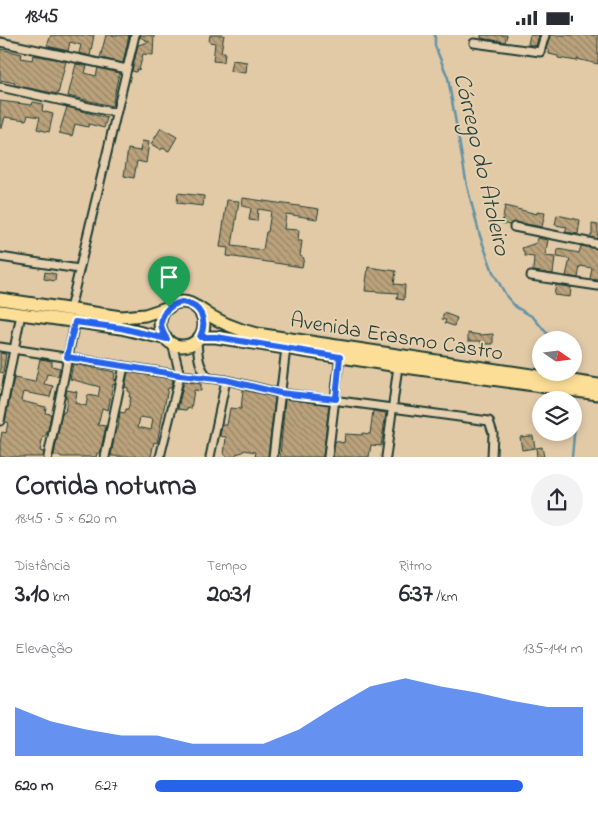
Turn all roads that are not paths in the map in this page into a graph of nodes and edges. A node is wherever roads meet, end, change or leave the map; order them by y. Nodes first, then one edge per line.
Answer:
1 (135, 35) edge
2 (544, 35) edge
3 (0, 42) edge
4 (474, 43) dead end
5 (127, 69) junction
6 (0, 87) edge
7 (116, 113) junction
8 (514, 227) dead end
9 (598, 243) edge
10 (0, 257) edge
11 (79, 269) junction
12 (531, 276) dead end
13 (598, 286) edge
14 (0, 299) edge
15 (169, 307) junction
16 (197, 307) junction
17 (70, 309) junction
18 (0, 311) edge
19 (21, 314) junction
20 (75, 322) junction
21 (199, 339) junction
22 (169, 341) junction
23 (0, 347) edge
24 (286, 348) junction
25 (15, 349) junction
26 (67, 357) junction
27 (340, 357) junction
28 (124, 366) junction
29 (398, 366) junction
30 (180, 375) junction
31 (209, 378) junction
32 (226, 380) junction
33 (549, 383) junction
34 (598, 385) edge
35 (573, 386) junction
36 (280, 393) junction
37 (598, 393) edge
38 (336, 399) junction
39 (392, 407) junction
40 (0, 421) edge
41 (48, 457) edge
42 (105, 457) edge
43 (160, 457) edge
44 (210, 457) edge
45 (273, 457) edge
46 (328, 457) edge
47 (386, 457) edge
48 (492, 457) edge

1 - 5 street
2 - 4 street
3 - 5 street
5 - 7 street
6 - 7 street
7 - 11 street
8 - 9 street
10 - 11 street
11 - 17 street
12 - 13 street
14 - 17 main road
15 - 16 main road
15 - 17 main road
15 - 22 main road
16 - 21 main road
16 - 33 main road, Avenida Erasmo Castro
18 - 19 main road
19 - 20 main road
19 - 25 street
20 - 22 main road
20 - 26 street
21 - 22 main road
21 - 24 main road, Avenida Erasmo Castro
21 - 31 street
22 - 30 street
23 - 25 street
24 - 27 main road, Avenida Erasmo Castro
24 - 36 street
25 - 26 street
25 - 40 street
26 - 28 street
26 - 41 street
27 - 29 main road, Avenida Erasmo Castro
27 - 38 street
28 - 30 street
28 - 42 street
29 - 33 main road, Avenida Erasmo Castro
29 - 39 street
30 - 31 street
30 - 43 street
31 - 32 street
32 - 36 street
32 - 44 street
33 - 35 main road, Avenida Erasmo Castro
34 - 35 main road, Avenida Erasmo Castro
35 - 37 main road, Avenida Erasmo Castro
36 - 38 street
36 - 45 street
38 - 39 street
38 - 46 street
39 - 47 street
39 - 48 street

